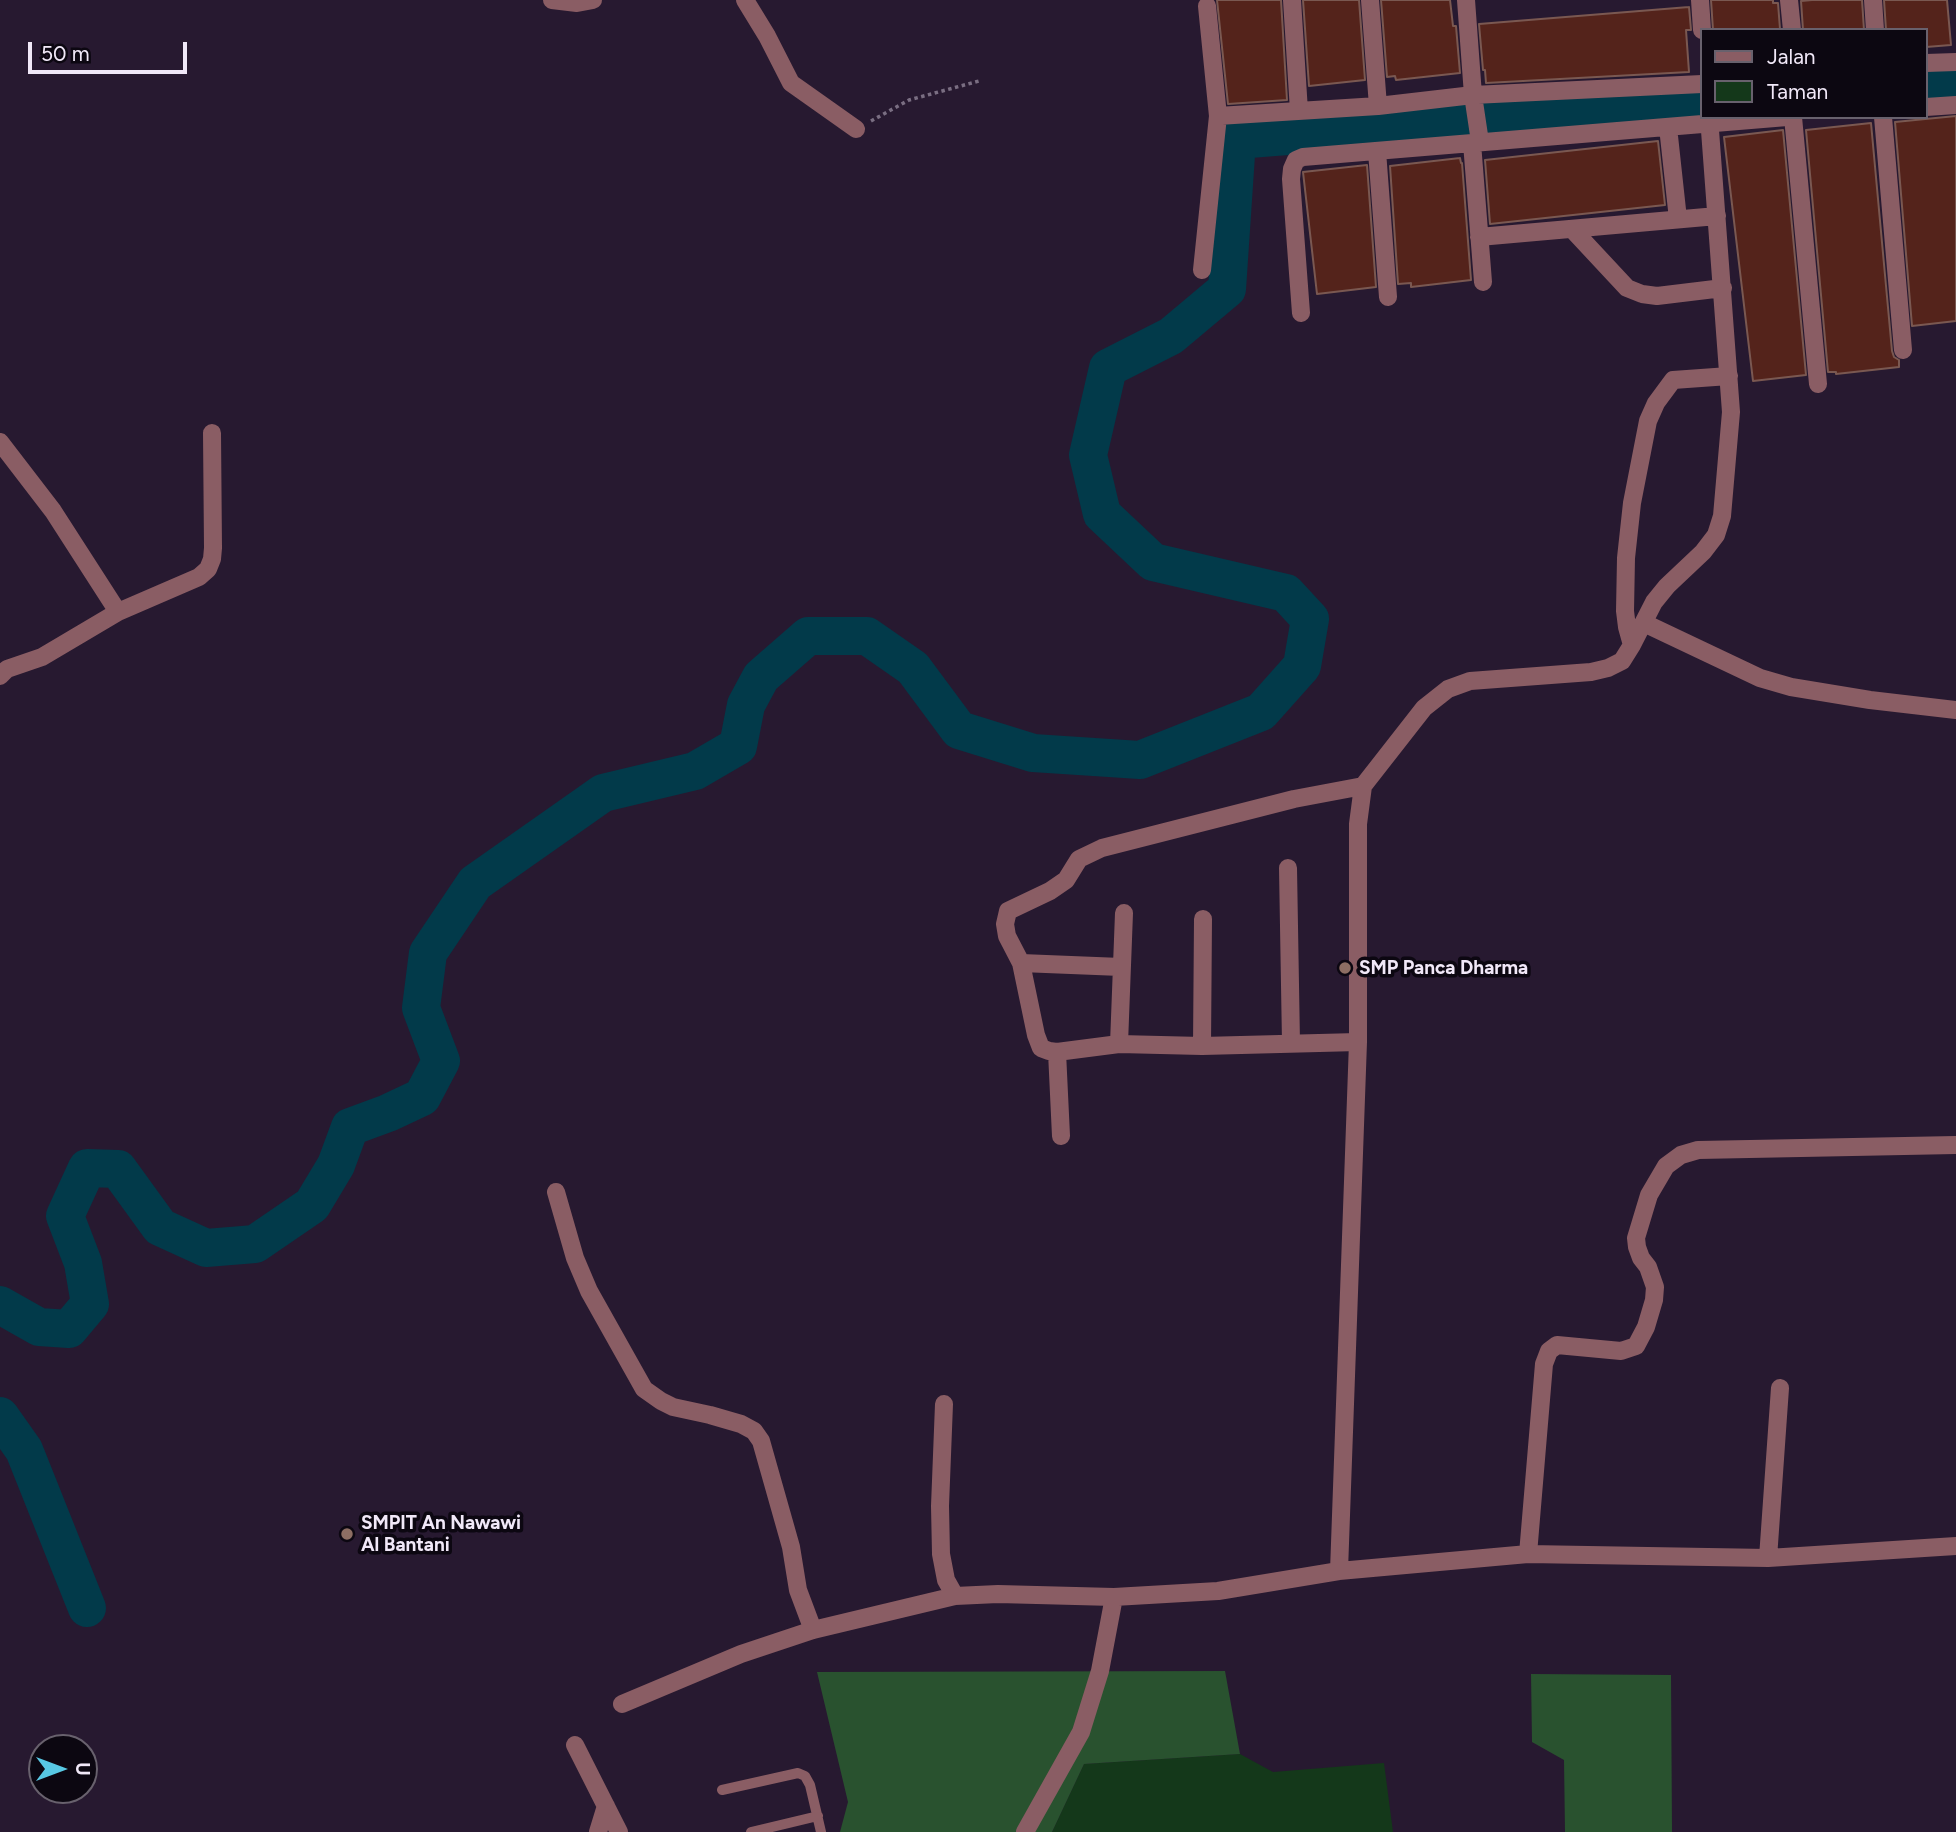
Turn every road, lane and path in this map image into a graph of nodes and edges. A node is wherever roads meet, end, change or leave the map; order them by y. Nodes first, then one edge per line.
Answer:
1 (552, 0) edge
2 (593, 0) edge
3 (745, 0) edge
4 (1293, 0) edge
5 (1370, 0) edge
6 (1466, 0) edge
7 (1700, 0) edge
8 (1789, 0) edge
9 (1873, 0) edge
10 (1207, 6) dead end
11 (1702, 28) edge
12 (1792, 28) edge
13 (1875, 28) edge
14 (1956, 62) edge
15 (1928, 63) edge
16 (979, 82) dead end
17 (1700, 84) edge
18 (1474, 102) junction
19 (1956, 105) edge
20 (1378, 106) junction
21 (1928, 107) edge
22 (1299, 111) junction
23 (1218, 116) junction
24 (1748, 119) edge
25 (1793, 119) edge
26 (1883, 119) edge
27 (1709, 121) edge
28 (1668, 127) junction
29 (856, 129) joint
30 (1477, 142) junction
31 (1377, 151) junction
32 (1717, 216) junction
33 (1678, 219) junction
34 (1572, 229) junction
35 (1479, 237) junction
36 (1202, 270) dead end
37 (1483, 282) dead end
38 (1723, 288) junction
39 (1388, 298) dead end
40 (1301, 313) dead end
41 (1903, 350) dead end
42 (1729, 376) junction
43 (1818, 384) dead end
44 (212, 433) dead end
45 (0, 442) edge
46 (118, 612) junction
47 (1644, 623) junction
48 (1632, 645) junction
49 (2, 668) edge
50 (1956, 710) edge
51 (1363, 786) junction
52 (1288, 868) dead end
53 (1124, 913) dead end
54 (1203, 919) dead end
55 (1021, 963) junction
56 (1121, 967) junction
57 (1359, 1042) junction
58 (1291, 1043) junction
59 (1119, 1044) junction
60 (1202, 1046) junction
61 (1057, 1052) junction
62 (1061, 1136) dead end
63 (1956, 1145) edge
64 (556, 1192) dead end
65 (1780, 1388) dead end
66 (944, 1404) dead end
67 (1956, 1546) edge
68 (1528, 1554) junction
69 (1768, 1558) junction
70 (1339, 1571) junction
71 (955, 1596) junction
72 (1114, 1597) junction
73 (813, 1630) junction
74 (622, 1704) dead end
75 (575, 1745) dead end
76 (722, 1790) dead end
77 (606, 1806) junction
78 (818, 1816) junction
79 (598, 1832) edge
80 (618, 1832) edge
81 (751, 1832) edge
82 (821, 1832) edge
83 (1025, 1832) edge

1 - 2 street
3 - 29 street
4 - 22 street
5 - 20 street
6 - 18 street
7 - 11 street
8 - 12 street
9 - 13 street
10 - 23 street
14 - 15 street
16 - 29 path
17 - 18 street
18 - 20 street
18 - 30 street
19 - 21 street
20 - 22 street
22 - 23 street
23 - 36 street
24 - 27 street
25 - 43 street
26 - 41 street
27 - 28 street
27 - 32 street
28 - 30 street
28 - 33 street
30 - 31 street
30 - 35 street
31 - 39 street
31 - 40 street
32 - 33 street
32 - 38 street
33 - 34 street
34 - 35 street
34 - 38 street
35 - 37 street
38 - 42 street
42 - 47 street
42 - 48 street
44 - 46 street
45 - 46 street
46 - 49 street
47 - 48 street
47 - 50 street
48 - 51 street
51 - 55 street
51 - 57 street
52 - 58 street
53 - 56 street
54 - 60 street
55 - 56 street
55 - 61 street
56 - 59 street
57 - 58 street
57 - 70 street
58 - 60 street
59 - 60 street
59 - 61 street
61 - 62 street
63 - 68 street
64 - 73 street
65 - 69 street
66 - 71 street
67 - 69 street
68 - 69 street
68 - 70 street
70 - 72 street
71 - 72 street
71 - 73 street
72 - 83 street
73 - 74 street
75 - 77 street
76 - 78 lane
77 - 79 street
77 - 80 street
78 - 81 lane
78 - 82 lane

